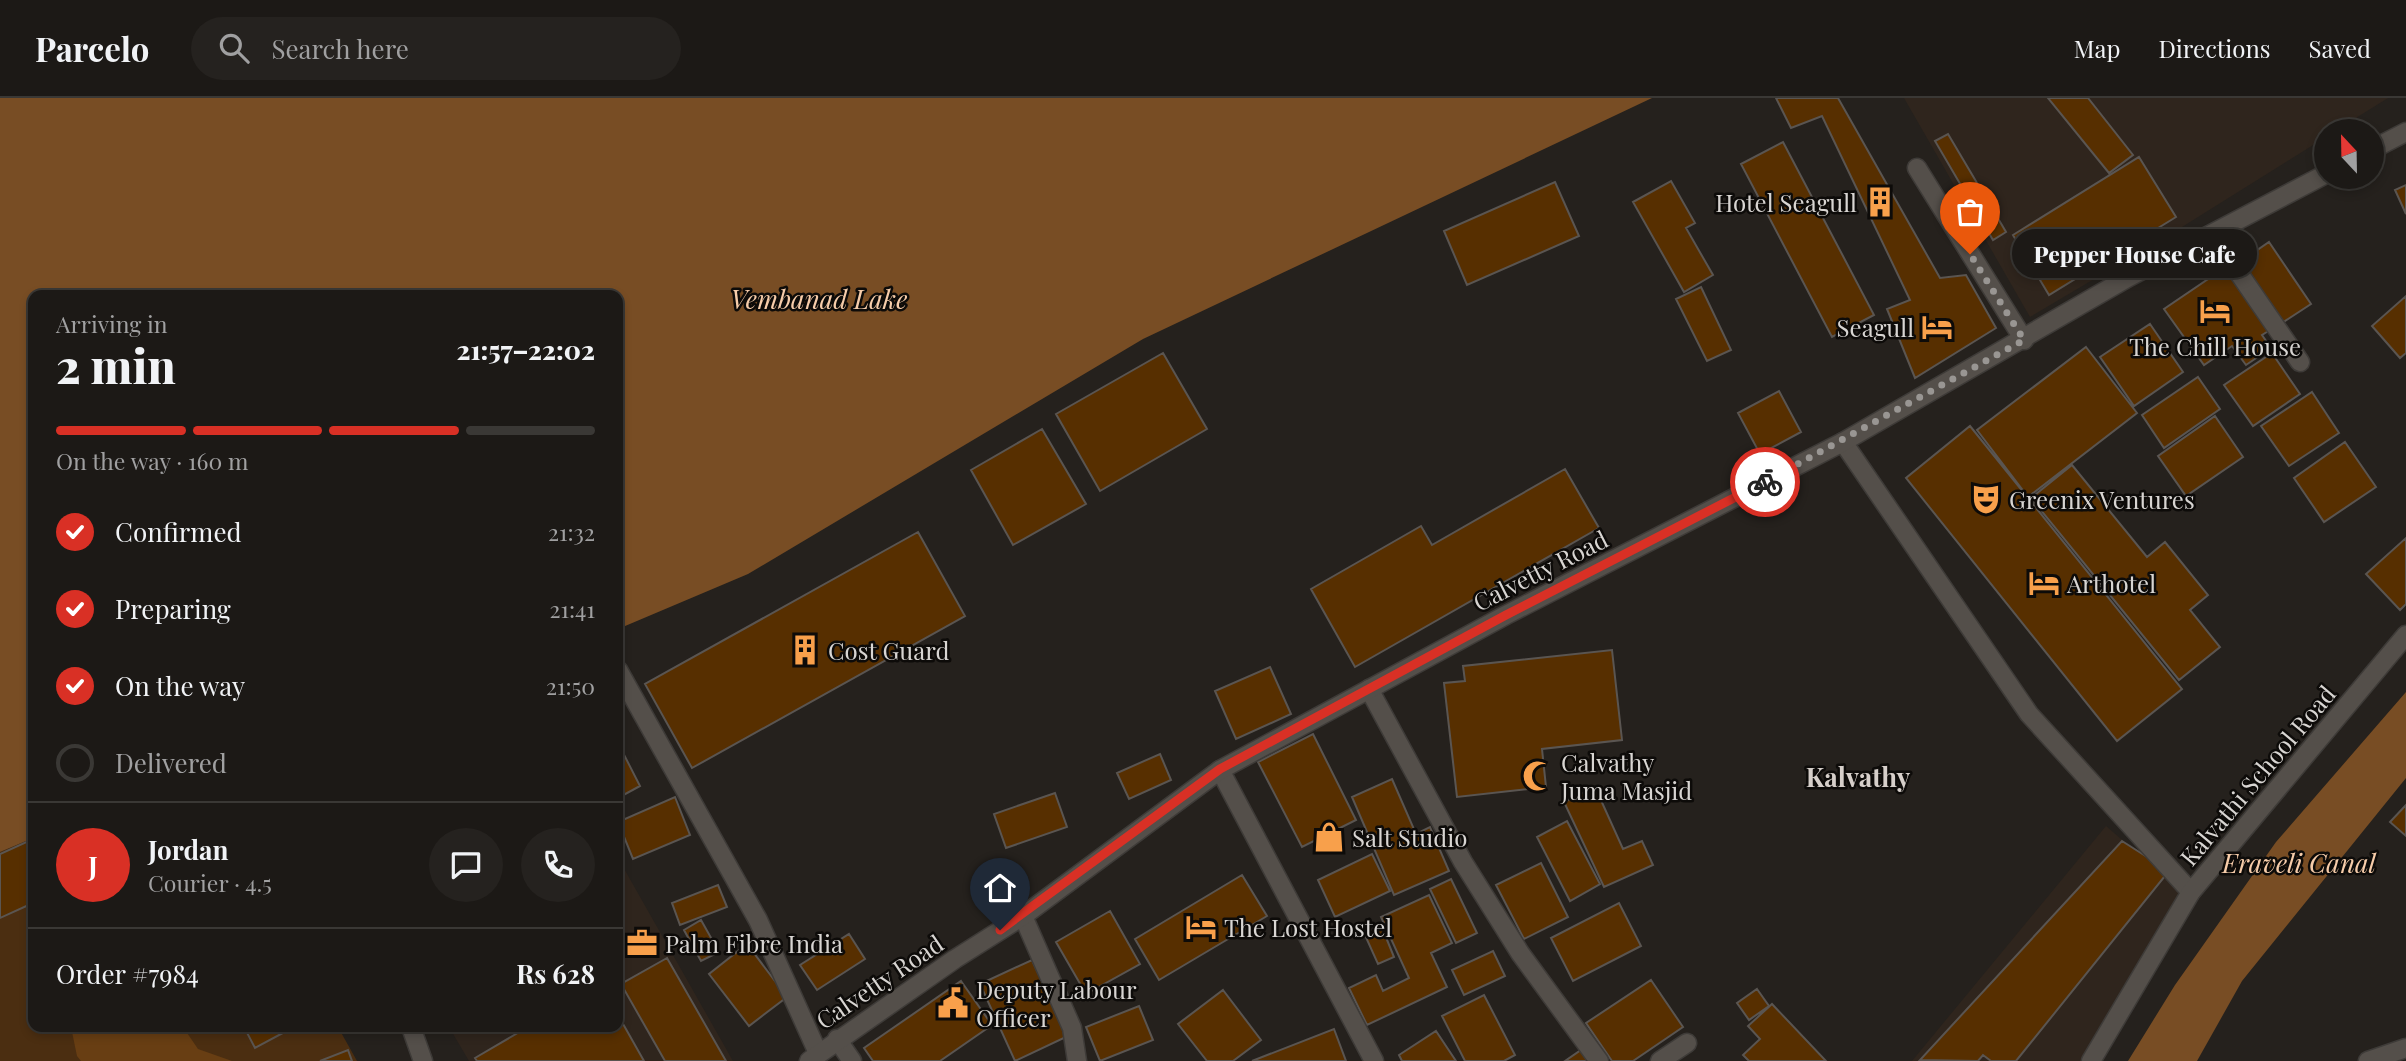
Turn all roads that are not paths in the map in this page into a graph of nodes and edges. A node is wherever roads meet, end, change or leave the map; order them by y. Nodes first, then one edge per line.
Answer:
1 (2406, 132) edge
2 (2384, 143) edge
3 (1917, 168) dead end
4 (2314, 180) edge
5 (2212, 234) junction
6 (2024, 340) junction
7 (2300, 362) dead end
8 (1843, 442) junction
9 (2406, 635) edge
10 (623, 679) edge
11 (1369, 689) junction
12 (1220, 769) junction
13 (2191, 892) junction
14 (1023, 916) junction
15 (413, 1032) edge
16 (837, 1039) junction
17 (1687, 1043) dead end
18 (2406, 1048) edge
19 (813, 1057) edge
20 (423, 1061) edge
21 (852, 1061) edge
22 (1077, 1061) edge
23 (1374, 1061) edge
24 (1599, 1061) edge
25 (1660, 1061) edge
26 (2091, 1061) edge
27 (2368, 1061) edge

1 - 2 street
3 - 6 street
4 - 5 street, Calvetty Road
5 - 6 street, Calvetty Road
5 - 7 street
6 - 8 street, Calvetty Road
8 - 11 street, Calvetty Road
8 - 13 street
9 - 13 street, Kalvathi School Road
10 - 19 street
11 - 12 street, Calvetty Road
11 - 24 street
12 - 14 street, Calvetty Road
12 - 23 street
13 - 26 street, Kalvathi School Road
14 - 16 street, Calvetty Road
14 - 22 street
15 - 20 street
16 - 19 street, Calvetty Road
16 - 21 street
17 - 25 street
18 - 27 street

